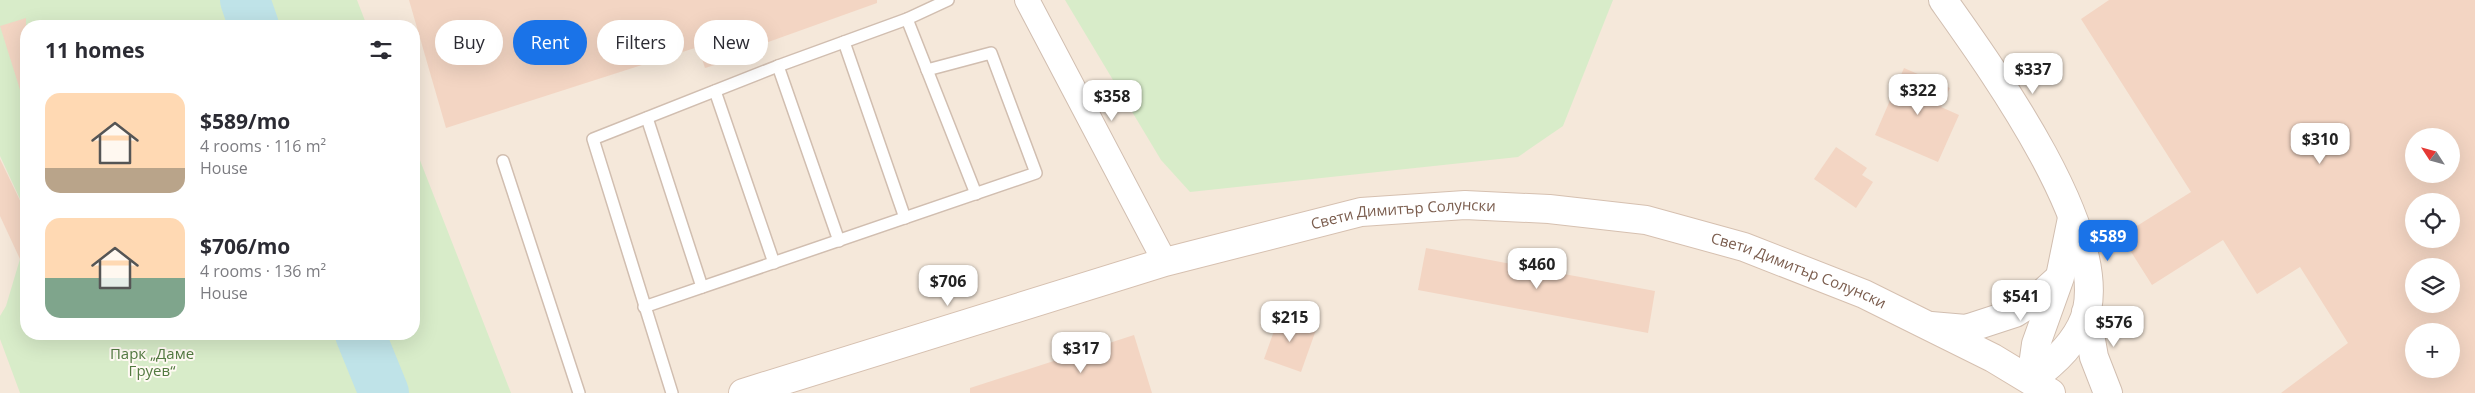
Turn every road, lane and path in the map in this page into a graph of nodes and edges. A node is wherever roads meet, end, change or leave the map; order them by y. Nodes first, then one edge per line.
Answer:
1 (948, 0) edge
2 (1027, 0) edge
3 (1947, 2) edge
4 (907, 19) junction
5 (844, 42) junction
6 (778, 66) junction
7 (927, 70) junction
8 (715, 91) junction
9 (647, 118) junction
10 (503, 161) dead end
11 (976, 194) junction
12 (905, 218) junction
13 (2072, 218) junction
14 (839, 240) junction
15 (1165, 262) junction
16 (774, 263) junction
17 (2060, 277) junction
18 (702, 287) junction
19 (644, 307) junction
20 (2086, 312) junction
21 (1931, 326) junction
22 (2041, 386) edge
23 (579, 393) edge
24 (672, 393) edge
25 (743, 393) edge
26 (2108, 393) edge

1 - 4 lane
2 - 15 street
3 - 13 main road
4 - 5 lane
4 - 7 lane
5 - 6 lane
5 - 12 lane
6 - 8 lane
6 - 14 lane
7 - 11 lane
7 - 11 lane
8 - 9 lane
8 - 16 lane
9 - 18 lane
9 - 19 lane
10 - 23 lane
11 - 12 lane
12 - 14 lane
13 - 17 main road
13 - 20 main road
14 - 16 lane
15 - 21 main road, Свети Димитър Солунски
15 - 25 main road, Свети Димитър Солунски
16 - 18 lane
17 - 21 main road
17 - 22 main road
18 - 19 lane
19 - 24 lane
20 - 22 main road
20 - 26 main road
21 - 22 main road, Свети Димитър Солунски

